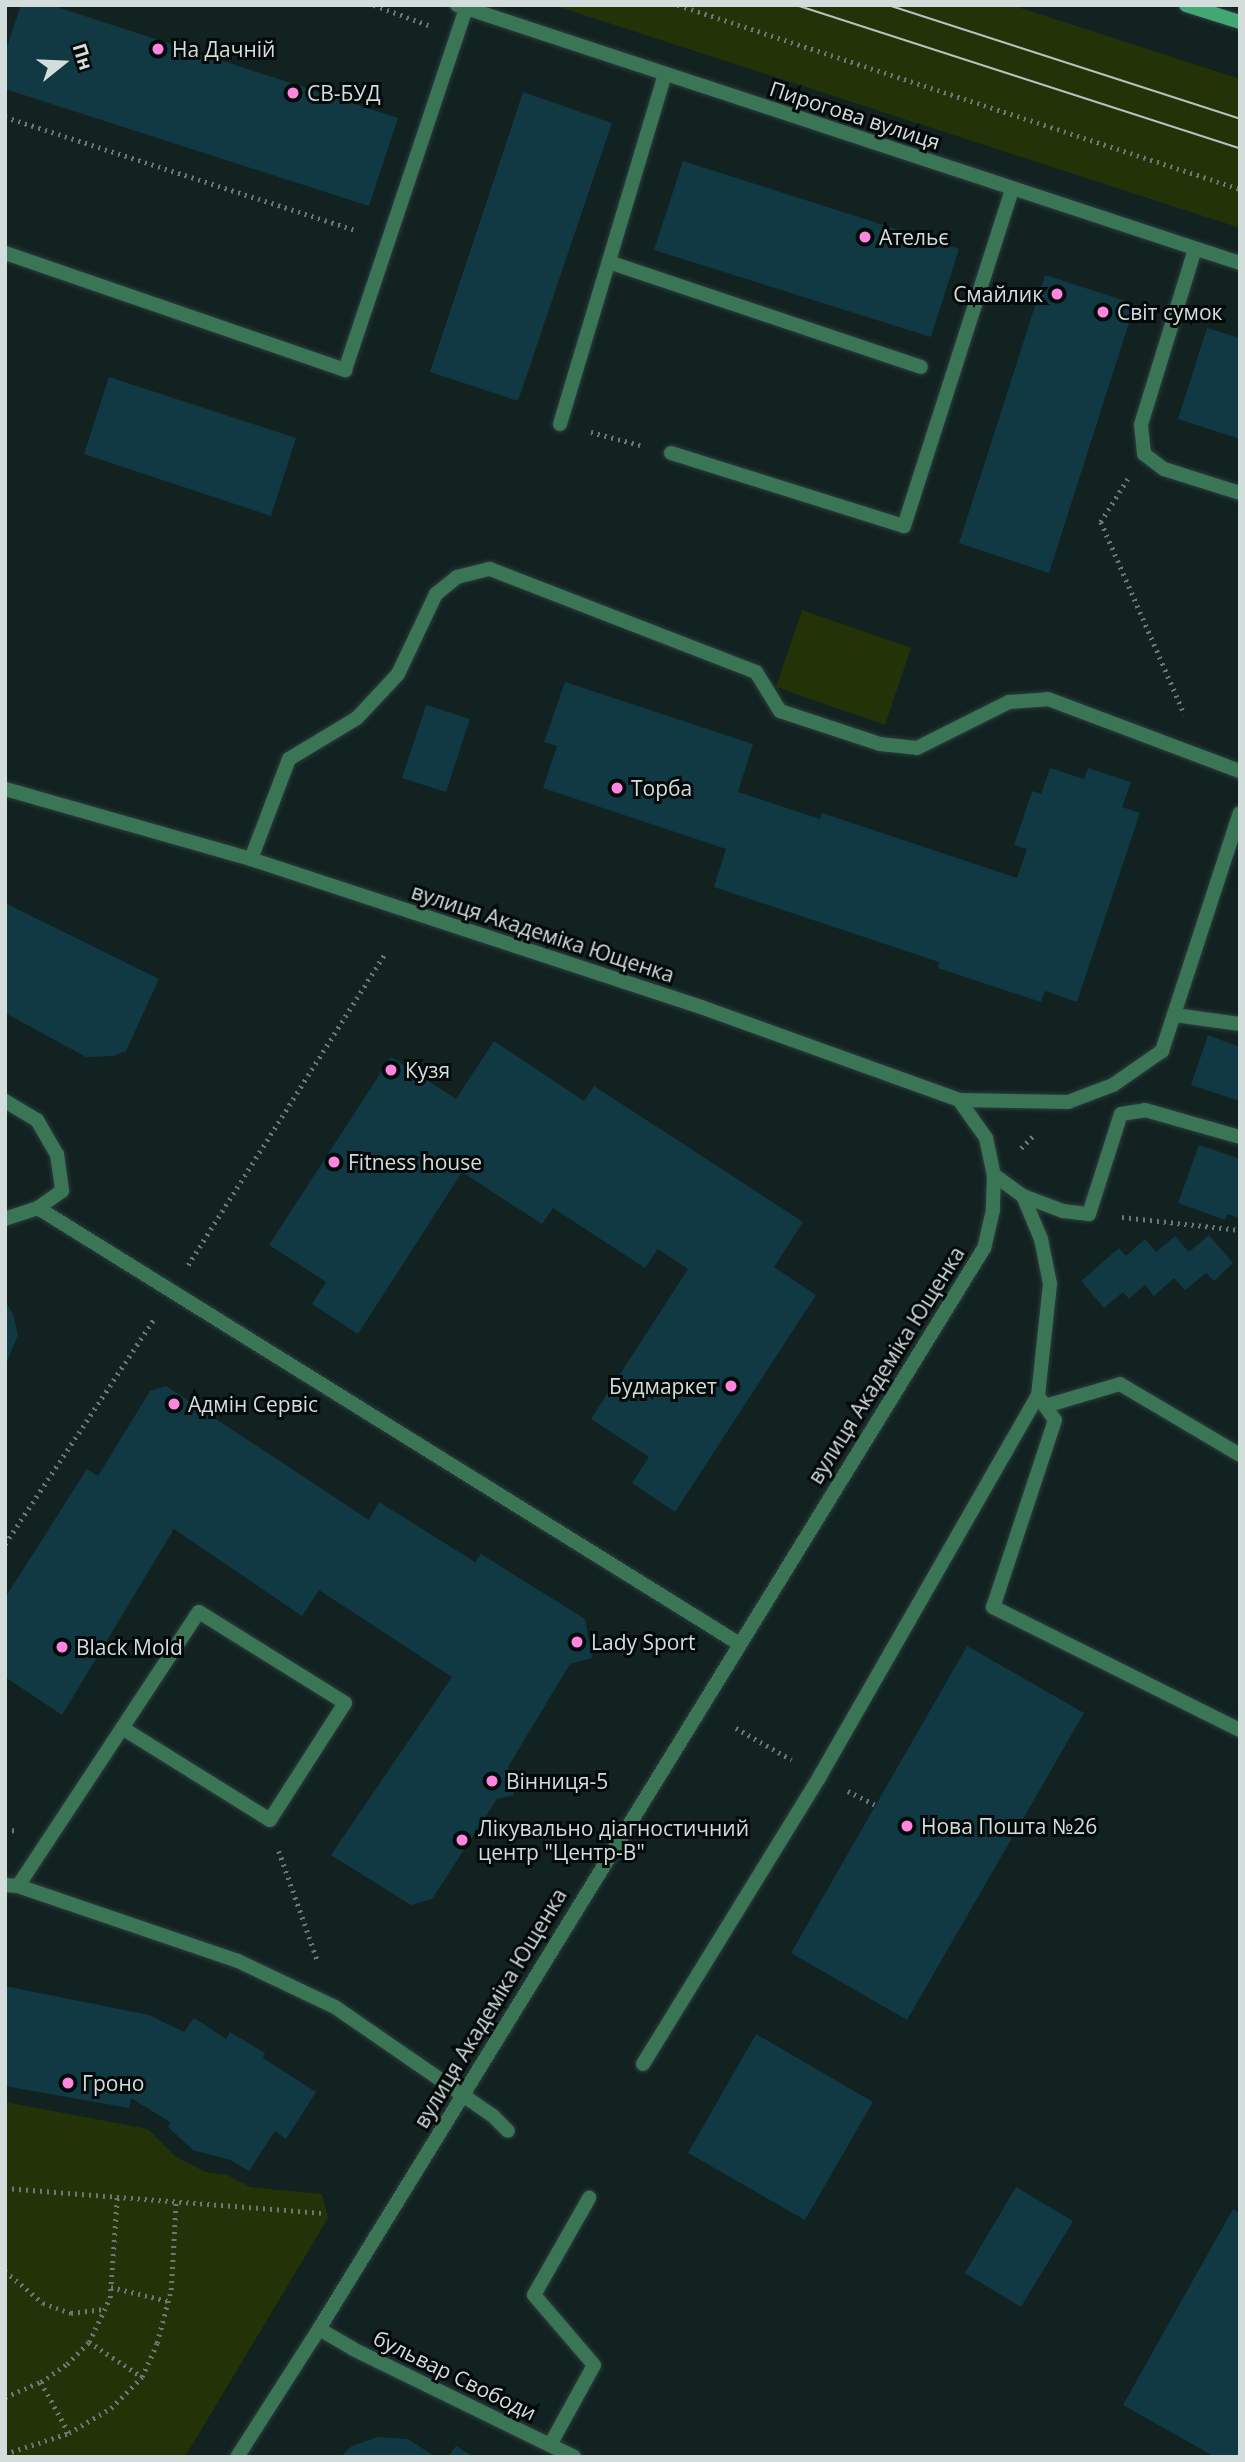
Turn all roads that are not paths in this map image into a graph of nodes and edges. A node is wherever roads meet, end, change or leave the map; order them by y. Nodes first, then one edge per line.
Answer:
1 (1186, 5) edge
2 (462, 7) edge
3 (1240, 22) edge
4 (665, 74) junction
5 (1013, 189) junction
6 (1195, 249) junction
7 (5, 253) edge
8 (609, 262) junction
9 (1240, 263) edge
10 (921, 367) dead end
11 (560, 424) road end
12 (671, 453) road end
13 (1240, 493) edge
14 (1240, 771) edge
15 (5, 789) edge
16 (1240, 813) edge
17 (251, 859) junction
18 (1174, 1015) junction
19 (1240, 1024) edge
20 (959, 1100) junction
21 (5, 1101) edge
22 (1240, 1138) edge
23 (994, 1175) junction
24 (1023, 1196) junction
25 (38, 1208) junction
26 (5, 1219) edge
27 (1041, 1401) junction
28 (1240, 1455) edge
29 (738, 1643) junction
30 (122, 1728) junction
31 (1240, 1730) edge
32 (12, 1885) edge
33 (643, 2064) dead end
34 (461, 2094) junction
35 (508, 2131) dead end
36 (589, 2198) dead end
37 (320, 2329) junction
38 (550, 2445) junction
39 (237, 2457) edge
40 (574, 2457) edge

1 - 3 main road
2 - 4 street, Пирогова вулиця
2 - 7 street
4 - 5 street, Пирогова вулиця
4 - 8 street
5 - 6 street, Пирогова вулиця
5 - 12 street
6 - 9 street, Пирогова вулиця
6 - 13 street
8 - 10 street
8 - 11 street
14 - 17 street
15 - 17 street, вулиця Академіка Ющенка
16 - 18 street
17 - 20 street, вулиця Академіка Ющенка
18 - 19 street
18 - 20 street
20 - 23 street, вулиця Академіка Ющенка
21 - 25 street
22 - 24 street
23 - 24 street
23 - 29 street, вулиця Академіка Ющенка
24 - 27 street
25 - 26 street
25 - 29 street
27 - 28 street
27 - 31 street
27 - 33 street
29 - 34 street, вулиця Академіка Ющенка
30 - 30 street
30 - 32 street
32 - 34 street
34 - 35 street
34 - 37 street, вулиця Академіка Ющенка
36 - 38 street
37 - 38 street, бульвар Свободи
37 - 39 street, вулиця Академіка Ющенка
38 - 40 street, бульвар Свободи

